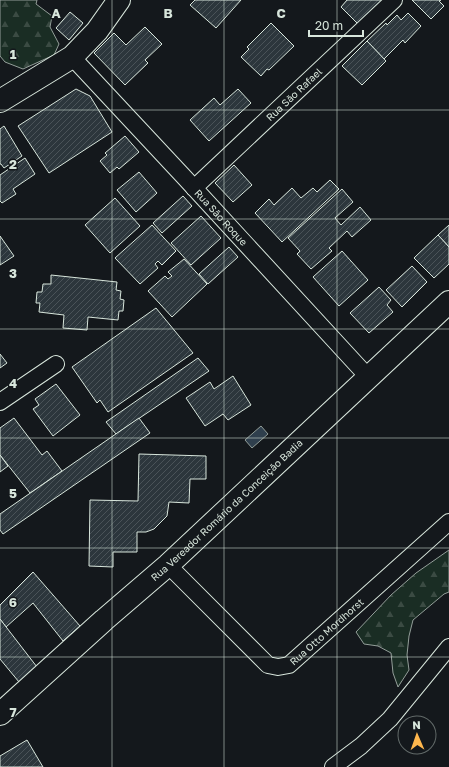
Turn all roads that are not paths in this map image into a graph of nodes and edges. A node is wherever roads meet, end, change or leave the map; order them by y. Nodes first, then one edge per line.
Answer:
1 (120, 0) edge
2 (394, 0) edge
3 (72, 57) junction
4 (0, 101) edge
5 (194, 188) junction
6 (449, 302) edge
7 (56, 364) dead end
8 (369, 378) junction
9 (0, 402) edge
10 (449, 522) edge
11 (168, 564) junction
12 (449, 647) edge
13 (0, 714) edge
14 (333, 767) edge

1 - 3 street
2 - 5 street, Rua São Rafael
3 - 4 street
3 - 5 street, Rua São Roque
5 - 8 street, Rua São Roque
6 - 8 street, Rua Vereador Romário da Conceição Badia
7 - 9 street
8 - 11 street, Rua Vereador Romário da Conceição Badia
10 - 11 street, Rua Otto Mordhorst
11 - 13 street, Rua Vereador Romário da Conceição Badia
12 - 14 street

